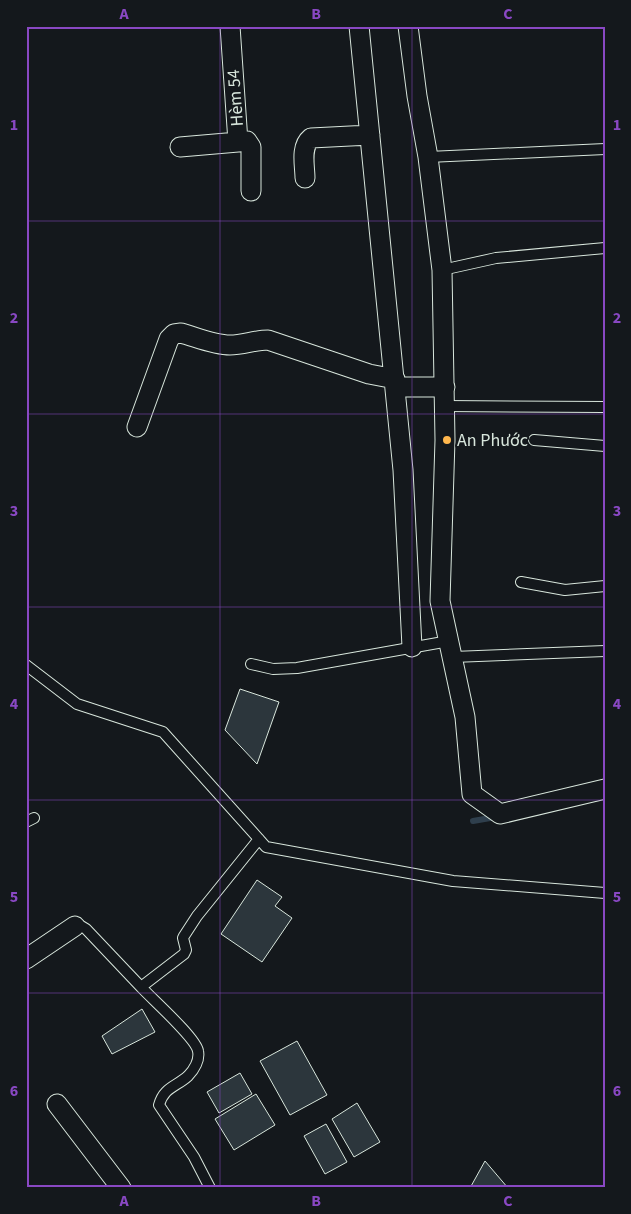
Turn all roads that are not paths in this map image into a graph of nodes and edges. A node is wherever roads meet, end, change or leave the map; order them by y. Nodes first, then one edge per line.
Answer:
1 (230, 26) edge
2 (359, 26) edge
3 (408, 26) edge
4 (370, 135) junction
5 (238, 142) junction
6 (180, 147) dead end
7 (605, 149) edge
8 (428, 157) junction
9 (305, 178) dead end
10 (251, 191) dead end
11 (605, 248) edge
12 (442, 270) junction
13 (395, 383) junction
14 (445, 387) junction
15 (445, 406) junction
16 (605, 408) edge
17 (137, 427) dead end
18 (534, 440) dead end
19 (605, 446) edge
20 (521, 582) dead end
21 (605, 586) edge
22 (412, 646) junction
23 (451, 649) junction
24 (605, 651) edge
25 (251, 664) dead end
26 (26, 665) edge
27 (605, 789) edge
28 (259, 839) junction
29 (605, 893) edge
30 (75, 926) joint
31 (26, 959) edge
32 (141, 987) junction
33 (57, 1104) dead end
34 (121, 1188) edge
35 (210, 1188) edge

1 - 5 street, Hèm 54
2 - 4 street
3 - 8 street
4 - 9 street
4 - 13 street
5 - 6 street, Hèm 54
5 - 10 street
7 - 8 lane
8 - 12 street
11 - 12 lane
12 - 14 street
13 - 14 street
13 - 17 street
13 - 22 street
14 - 15 street
15 - 16 lane
15 - 23 street
18 - 19 lane
20 - 21 lane
22 - 23 lane
22 - 25 lane
23 - 24 lane
23 - 27 street
26 - 28 lane
28 - 29 lane
28 - 32 lane
30 - 31 street
30 - 32 lane
32 - 35 lane
33 - 34 street

